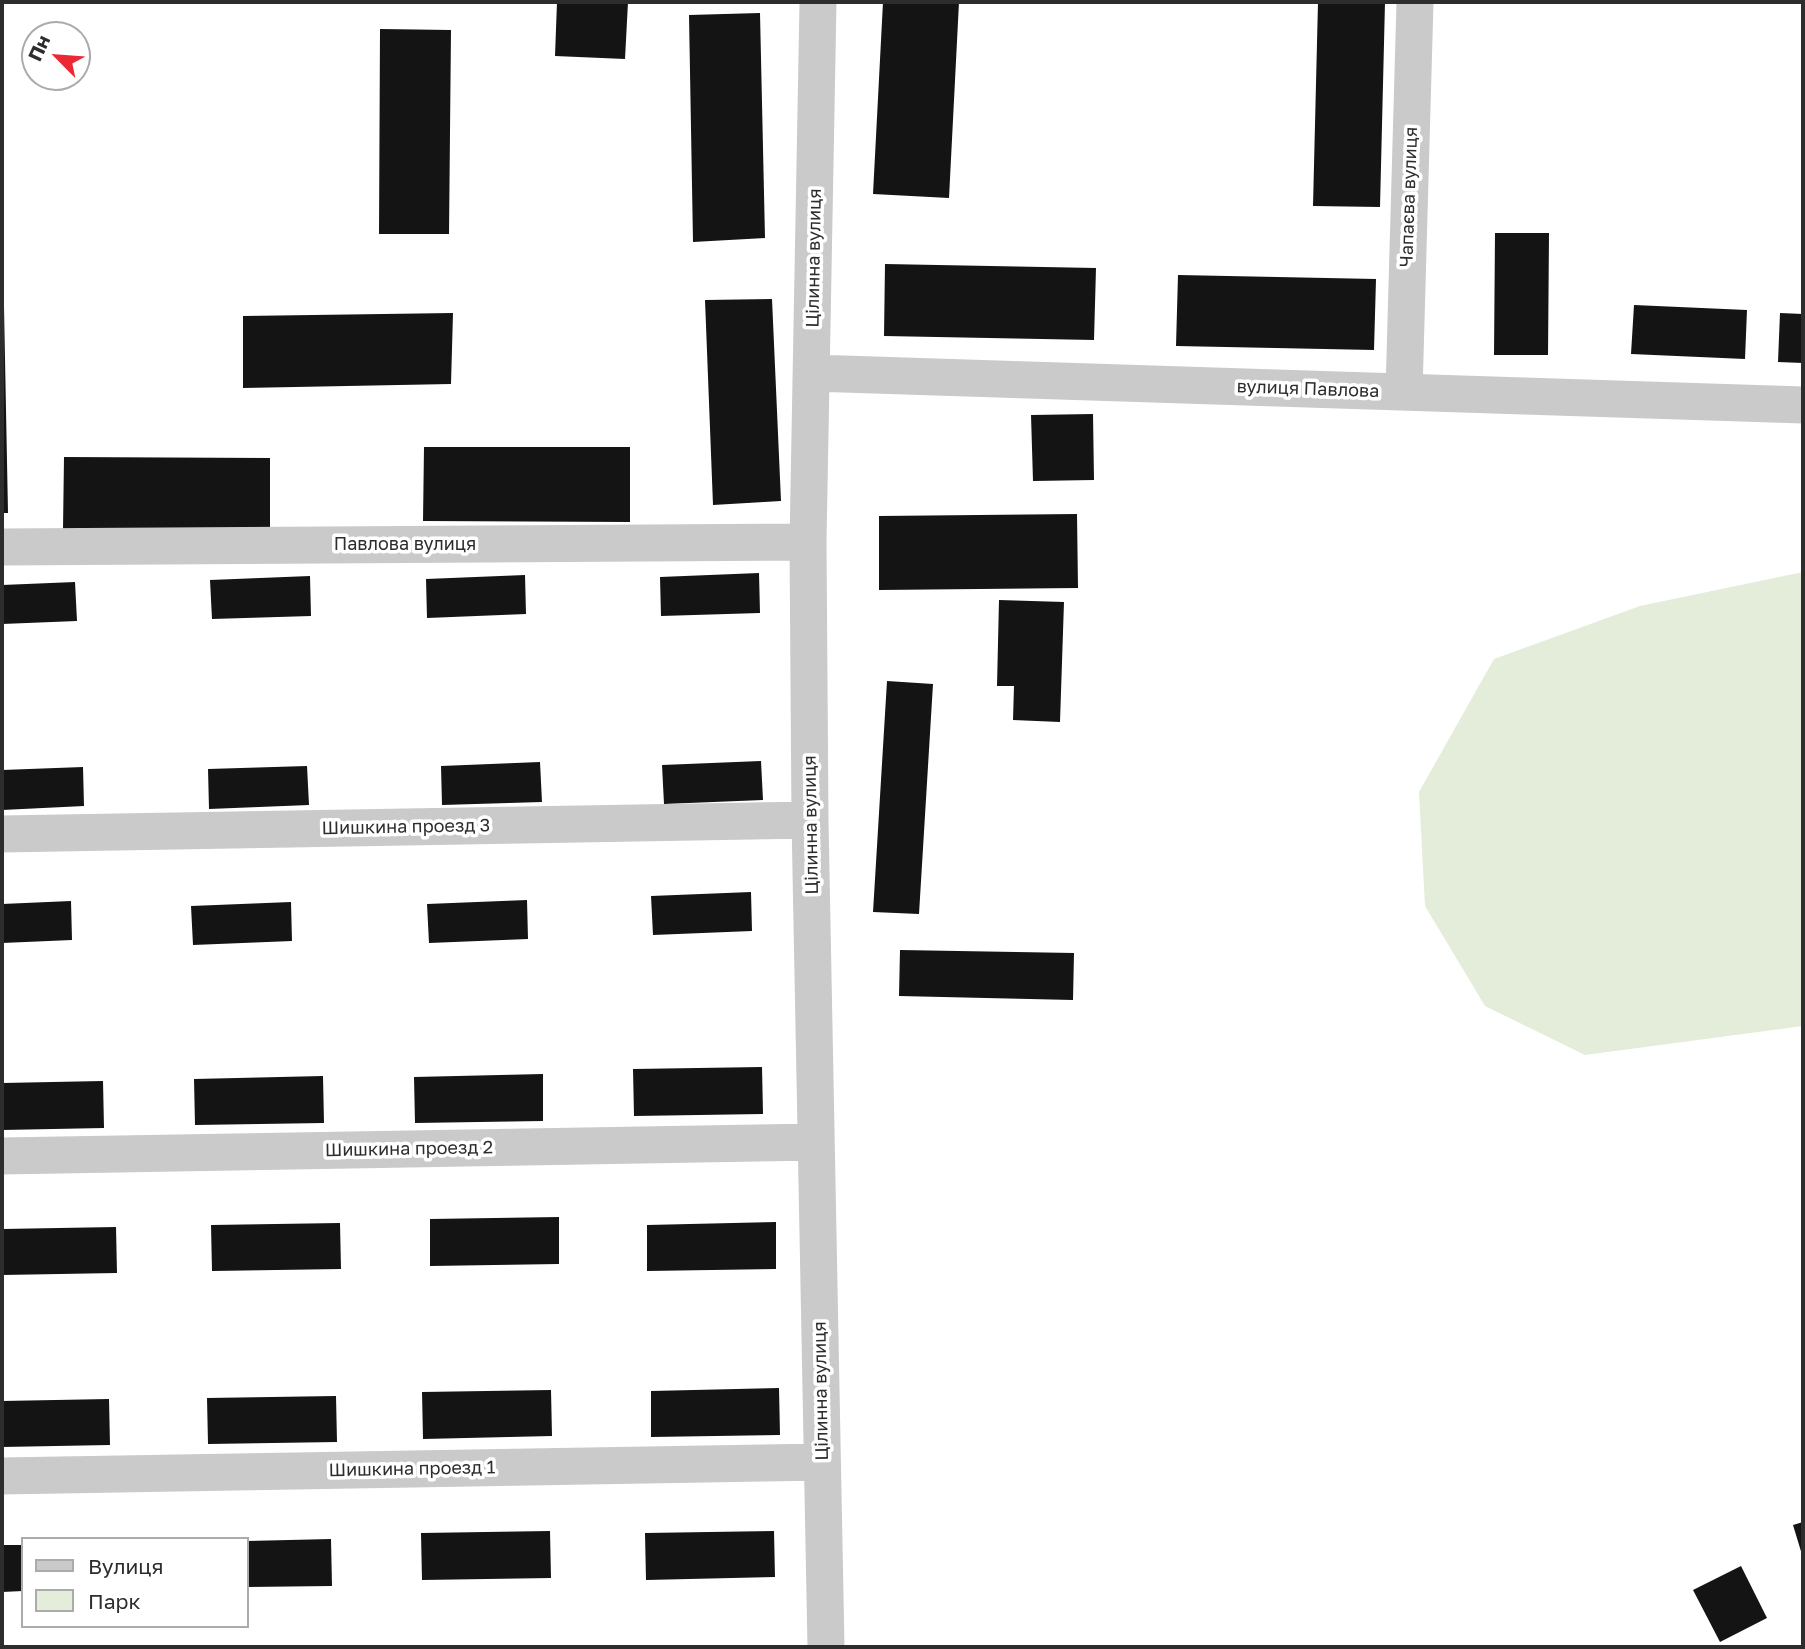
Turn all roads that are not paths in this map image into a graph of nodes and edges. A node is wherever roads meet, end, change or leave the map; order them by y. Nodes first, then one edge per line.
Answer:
1 (818, 2) edge
2 (1415, 2) edge
3 (813, 373) junction
4 (1404, 392) junction
5 (1803, 405) edge
6 (808, 542) junction
7 (2, 547) edge
8 (810, 820) junction
9 (2, 834) edge
10 (816, 1142) junction
11 (2, 1156) edge
12 (822, 1462) junction
13 (2, 1476) edge
14 (826, 1647) edge

1 - 3 street, Цілинна вулиця
2 - 4 street, Чапаєва вулиця
3 - 4 street, вулиця Павлова
3 - 6 street, Цілинна вулиця
4 - 5 street, вулиця Павлова
6 - 7 street, Павлова вулиця
6 - 8 street, Цілинна вулиця
8 - 9 street, Шишкина проезд 3
8 - 10 street, Цілинна вулиця
10 - 11 street, Шишкина проезд 2
10 - 12 street, Цілинна вулиця
12 - 13 street, Шишкина проезд 1
12 - 14 street, Цілинна вулиця

